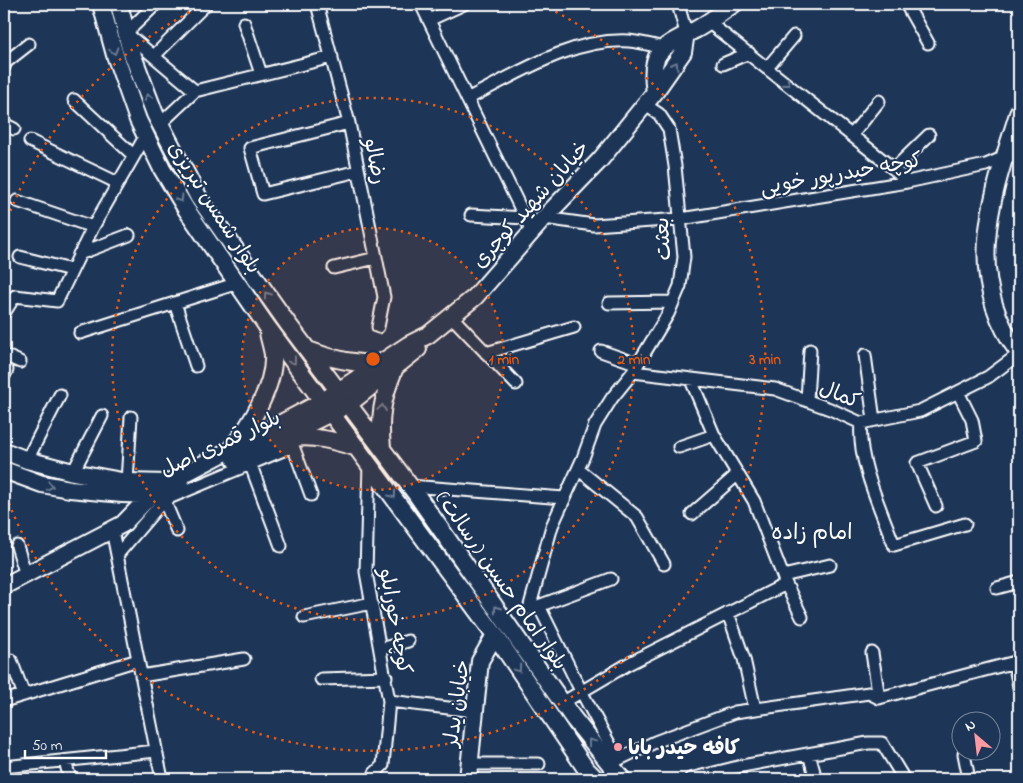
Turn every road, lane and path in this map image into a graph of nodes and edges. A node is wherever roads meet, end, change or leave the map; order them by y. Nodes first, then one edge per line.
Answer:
1 (101, 4) edge
2 (118, 4) edge
3 (156, 4) edge
4 (206, 4) edge
5 (320, 4) edge
6 (421, 4) edge
7 (464, 4) edge
8 (678, 4) edge
9 (734, 4) edge
10 (906, 4) edge
11 (429, 20) junction
12 (708, 21) junction
13 (244, 23) dead end
14 (126, 33) junction
15 (686, 33) junction
16 (794, 36) dead end
17 (928, 43) dead end
18 (29, 44) dead end
19 (663, 48) junction
20 (749, 53) junction
21 (154, 56) junction
22 (332, 57) junction
23 (723, 64) dead end
24 (4, 67) edge
25 (768, 68) junction
26 (262, 74) junction
27 (195, 90) junction
28 (649, 98) junction
29 (467, 99) junction
30 (74, 100) dead end
31 (879, 101) dead end
32 (1019, 111) edge
33 (349, 123) junction
34 (160, 124) junction
35 (146, 135) junction
36 (852, 135) junction
37 (929, 135) dead end
38 (30, 140) dead end
39 (134, 156) junction
40 (1012, 157) edge
41 (894, 168) junction
42 (358, 172) junction
43 (907, 182) junction
44 (118, 183) junction
45 (17, 201) dead end
46 (471, 216) dead end
47 (544, 218) junction
48 (681, 219) junction
49 (529, 225) junction
50 (93, 227) junction
51 (129, 235) dead end
52 (79, 254) junction
53 (20, 257) dead end
54 (376, 258) junction
55 (334, 268) dead end
56 (71, 270) junction
57 (238, 283) junction
58 (673, 302) junction
59 (175, 303) junction
60 (609, 303) dead end
61 (4, 313) edge
62 (451, 316) junction
63 (266, 325) junction
64 (378, 327) dead end
65 (574, 327) dead end
66 (80, 333) dead end
67 (308, 350) junction
68 (810, 350) dead end
69 (601, 351) dead end
70 (486, 353) junction
71 (1019, 353) edge
72 (4, 355) edge
73 (865, 355) dead end
74 (20, 362) dead end
75 (196, 366) dead end
76 (388, 367) junction
77 (635, 368) junction
78 (691, 380) junction
79 (516, 384) dead end
80 (338, 391) junction
81 (958, 392) junction
82 (60, 394) dead end
83 (807, 400) junction
84 (349, 404) junction
85 (328, 407) junction
86 (102, 416) dead end
87 (131, 417) dead end
88 (874, 420) junction
89 (861, 423) junction
90 (714, 435) junction
91 (271, 443) junction
92 (679, 447) dead end
93 (358, 448) junction
94 (382, 448) junction
95 (4, 452) edge
96 (228, 452) junction
97 (27, 460) junction
98 (369, 462) junction
99 (250, 463) junction
100 (578, 469) junction
101 (4, 470) edge
102 (73, 472) junction
103 (738, 474) junction
104 (127, 482) junction
105 (410, 486) junction
106 (311, 495) dead end
107 (158, 497) junction
108 (564, 498) junction
109 (936, 506) dead end
110 (692, 514) dead end
111 (965, 524) dead end
112 (112, 530) junction
113 (178, 531) dead end
114 (16, 546) dead end
115 (281, 546) dead end
116 (117, 554) junction
117 (664, 564) dead end
118 (830, 565) dead end
119 (26, 575) junction
120 (611, 579) dead end
121 (785, 580) junction
122 (1019, 582) edge
123 (4, 586) edge
124 (997, 588) dead end
125 (372, 603) junction
126 (534, 608) junction
127 (728, 613) junction
128 (304, 617) dead end
129 (802, 618) dead end
130 (495, 635) junction
131 (408, 641) dead end
132 (381, 649) junction
133 (872, 653) dead end
134 (244, 659) dead end
135 (11, 660) dead end
136 (138, 660) junction
137 (1017, 661) edge
138 (141, 676) junction
139 (386, 677) junction
140 (321, 679) dead end
141 (1019, 687) edge
142 (581, 692) junction
143 (24, 695) junction
144 (879, 698) junction
145 (4, 701) edge
146 (389, 701) junction
147 (562, 703) junction
148 (755, 709) junction
149 (474, 711) junction
150 (156, 751) junction
151 (809, 754) junction
152 (965, 760) edge
153 (65, 761) junction
154 (614, 762) junction
155 (539, 764) dead end
156 (4, 767) edge
157 (469, 772) edge
158 (70, 779) edge
159 (162, 779) edge
160 (373, 779) edge
161 (596, 779) edge
162 (622, 779) edge
163 (690, 779) edge
164 (816, 779) edge
165 (904, 779) edge
166 (970, 779) edge

1 -> 35 main road, بلوار شمس تبریزی
2 - 14 main road, بلوار شمس تبریزی
3 - 14 street
4 - 21 street
5 - 22 street, رضالو
6 - 11 street
7 - 11 street
8 - 15 street
9 - 12 main road
10 - 17 street
11 - 29 street
12 - 15 main road
12 - 20 street
13 - 26 street
14 - 21 street
34 -> 14 main road, بلوار شمس تبریزی
15 - 19 main road
28 -> 15 main road, خیابان شهید کوچری
16 - 25 street
18 - 24 street
19 - 28 main road
19 - 29 street
20 - 23 street
20 - 25 street
21 - 27 street
22 - 26 street
22 - 33 street, رضالو
25 -> 36 street
26 - 27 street
27 - 34 street
28 - 47 main road, خیابان شهید کوچری
28 - 48 street, بعثت
29 - 49 street
30 - 39 street
31 - 36 street
32 - 40 main road
33 - 42 street, رضالو
33 - 42 street
67 -> 34 main road, بلوار شمس تبریزی
35 - 39 street
35 -> 57 main road, بلوار شمس تبریزی
36 - 41 street
37 - 41 street
38 - 44 street
39 - 44 street
40 - 43 street, کوچه حیدرپور خویی
40 - 71 main road
41 - 43 street
42 - 54 street, رضالو
43 - 48 street, کوچه حیدرپور خویی
44 - 50 street
45 - 50 street
46 - 49 street
47 - 48 street, کوچه حیدرپور خویی
47 - 49 main road, خیابان شهید کوچری
48 - 58 street, بعثت
49 - 62 main road, خیابان شهید کوچری
50 - 52 street
51 - 52 street
52 - 56 street
53 - 56 street
54 - 55 street
54 - 64 street, رضالو
56 - 61 street
57 - 59 street
57 - 63 main road, بلوار شمس تبریزی
58 - 60 street
58 - 77 street, بعثت
59 - 66 street
59 - 75 street
62 - 70 street
62 - 76 main road, خیابان شهید کوچری
63 -> 85 main road, بلوار شمس تبریزی
63 - 96 main road
65 - 70 street
67 - 76 main road
67 - 80 main road, بلوار شمس تبریزی
68 - 83 street
69 - 77 street, کمال
70 - 79 street
71 - 81 street, کمال
72 - 74 street
73 - 88 street
76 - 80 main road, خیابان شهید کوچری
76 - 84 main road, خیابان شهید کوچری
94 -> 76 main road
77 - 78 street, کمال
77 - 100 street, بعثت
78 - 83 street, کمال
78 - 90 street
80 - 84 main road, بلوار شمس تبریزی
80 - 85 main road, خیابان شهید کوچری
81 - 88 street, کمال
81 - 109 street
82 - 97 street
83 - 89 street, کمال
84 - 85 main road, خیابان شهید کوچری
84 - 94 main road, بلوار امام حسین (رسالت)
85 - 91 main road, بلوار قمری اصل
85 - 93 main road, بلوار امام حسین (رسالت)
85 - 96 main road, بلوار قمری اصل
86 - 102 street
87 - 104 street
88 - 89 street, کمال
89 - 111 street
90 - 92 street
90 - 103 street
91 - 93 main road
91 - 107 main road, بلوار قمری اصل
93 - 98 main road, بلوار امام حسین (رسالت)
94 - 105 main road, بلوار امام حسین (رسالت)
95 - 97 main road, بلوار قمری اصل
96 - 104 main road, بلوار قمری اصل
97 - 102 main road, بلوار قمری اصل
98 - 125 street, کوچه خورابلو
98 -> 130 main road, بلوار امام حسین (رسالت)
99 - 106 street
99 - 107 street
99 - 115 street
100 - 108 street, بعثت
100 - 117 street
101 -> 107 main road, بلوار قمری اصل
102 - 104 main road, بلوار قمری اصل
103 - 110 street
103 - 121 street
105 - 108 street
147 -> 105 main road, بلوار امام حسین (رسالت)
107 - 112 main road
107 - 113 street
107 - 116 street
108 - 126 street, بعثت
112 - 116 street
112 - 119 main road
114 - 119 street
116 - 136 street
118 - 121 street
119 - 123 main road
120 - 126 street
121 - 127 street
121 - 129 street
122 - 124 street
125 - 128 street
125 - 132 street, کوچه خورابلو
126 - 142 street
127 - 142 street
127 - 148 street
130 - 149 main road, خیابان یدلر
130 -> 161 main road, بلوار امام حسین (رسالت)
131 - 132 street
132 - 139 street, کوچه خورابلو
133 - 144 street
134 - 138 street
135 - 143 street
136 - 138 street
136 - 143 street
137 - 141 street
137 - 144 street
138 - 150 street
139 - 140 street
139 - 146 street, کوچه خورابلو
142 - 147 street
142 - 154 street
143 - 145 street
144 - 148 street
146 - 149 street, کوچه خورابلو
146 - 160 street
154 -> 147 main road, بلوار امام حسین (رسالت)
148 - 154 street
149 - 157 main road, خیابان یدلر
150 - 153 street
150 - 159 street
151 - 163 street
151 - 164 street
151 - 165 street
152 - 166 street
153 - 156 street
153 - 158 street
154 - 162 main road, بلوار امام حسین (رسالت)
155 - 157 street

